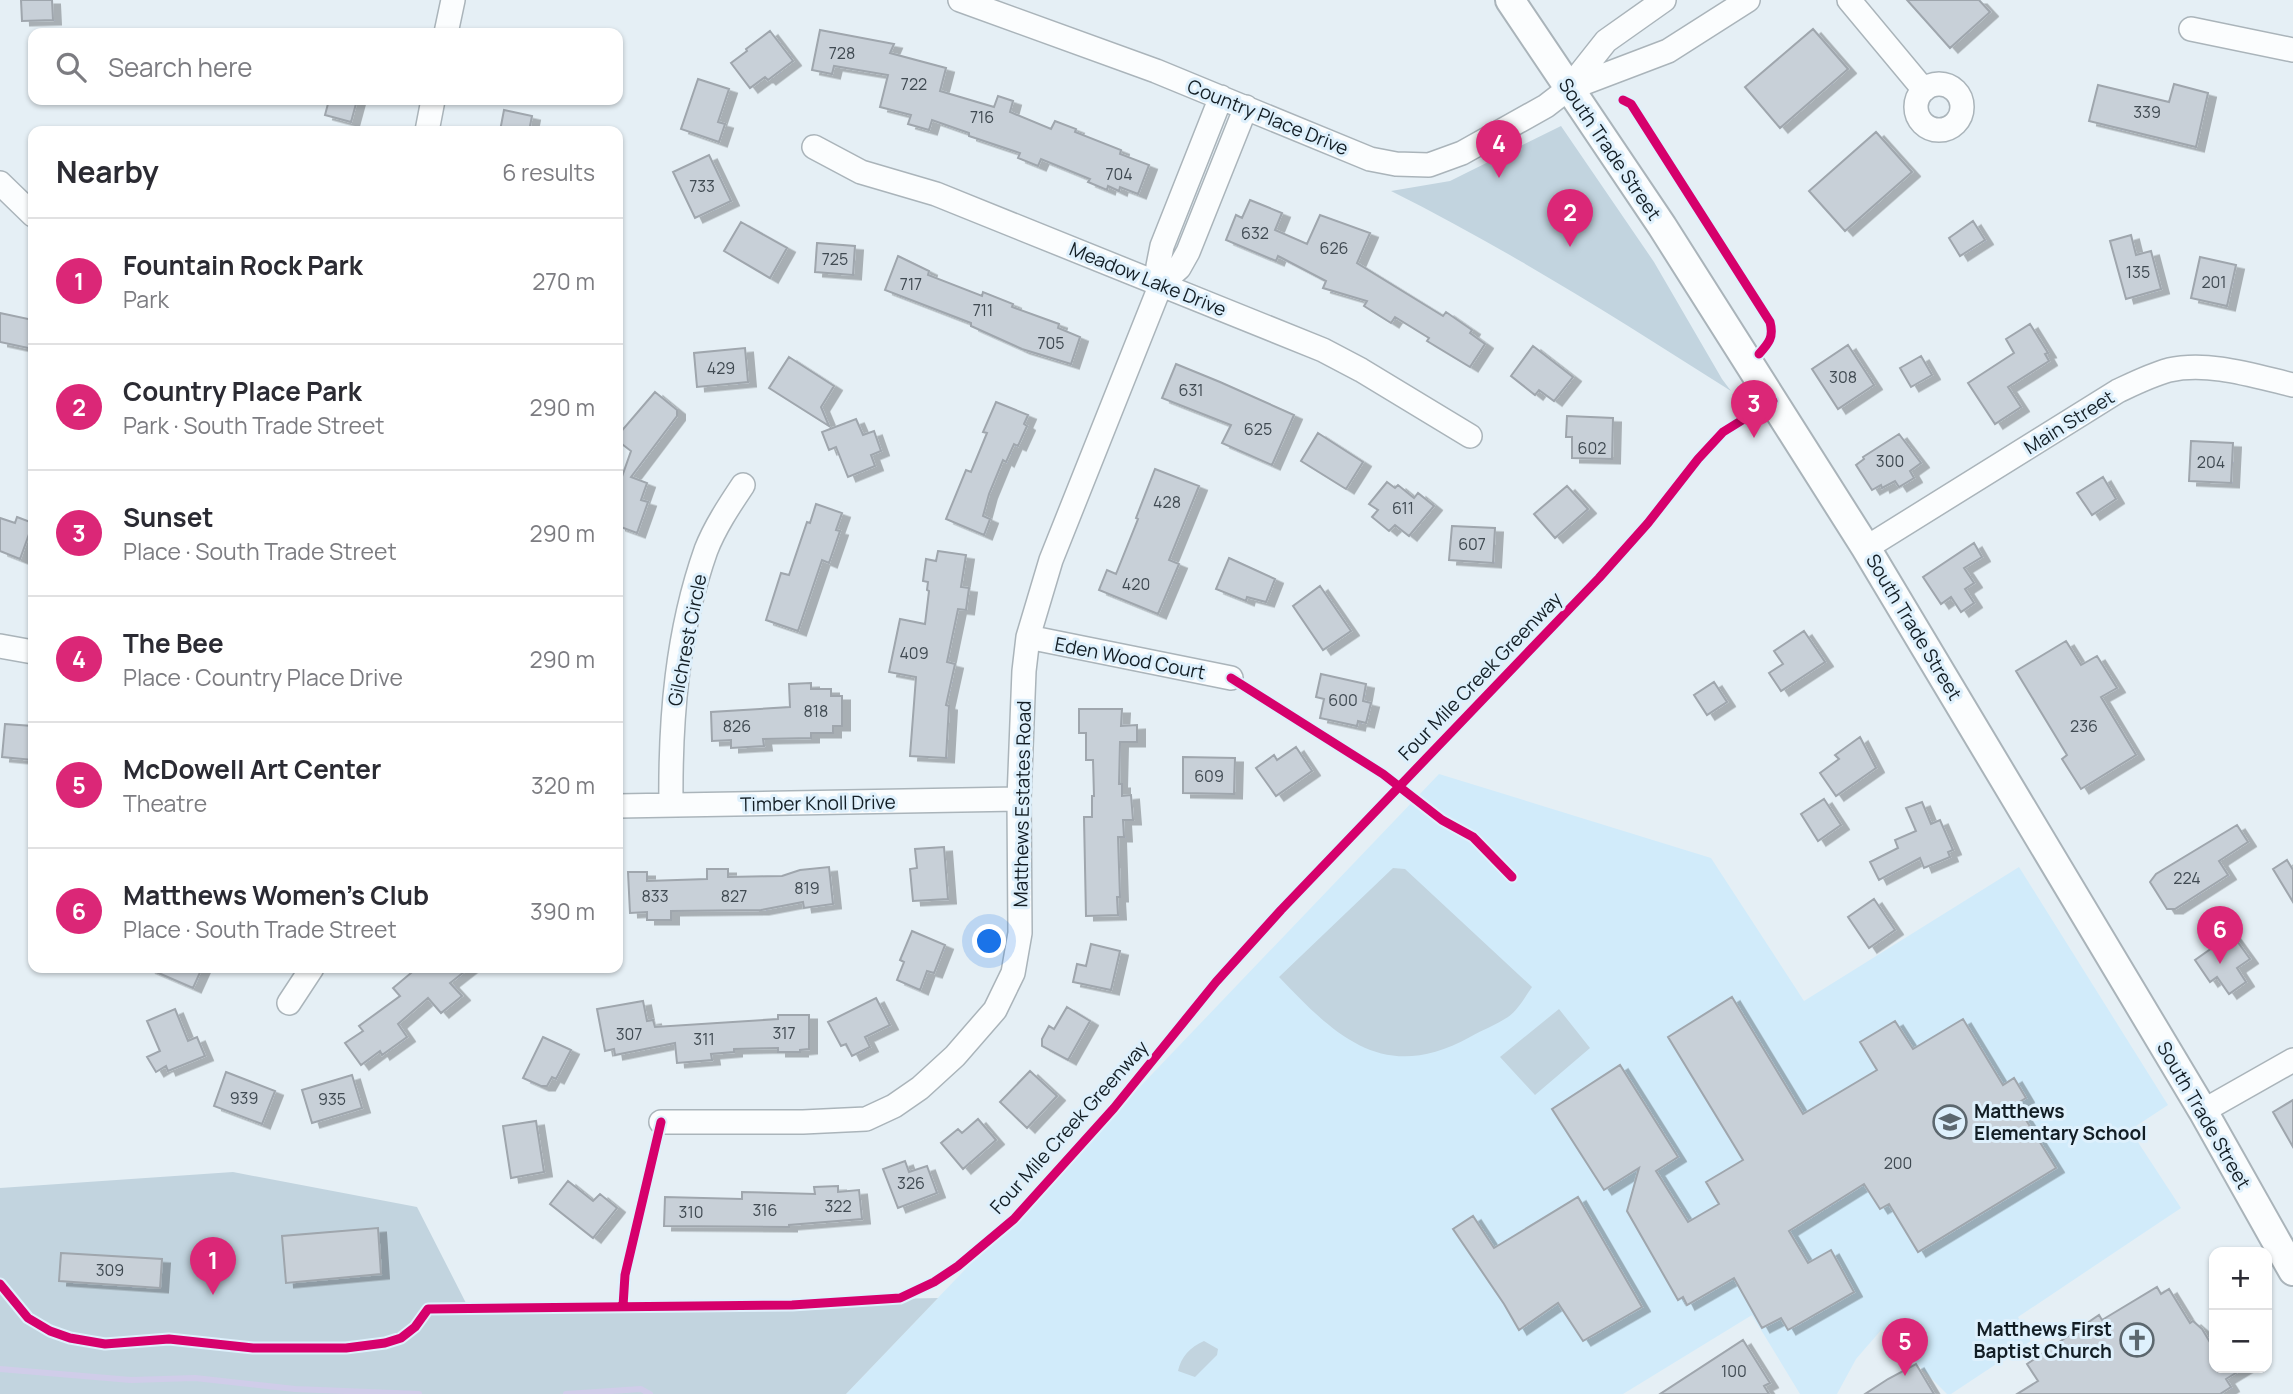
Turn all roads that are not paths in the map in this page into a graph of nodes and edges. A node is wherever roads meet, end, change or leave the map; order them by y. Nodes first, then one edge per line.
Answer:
1 (453, 0) edge
2 (960, 0) edge
3 (1510, 0) edge
4 (1664, 0) edge
5 (1748, 0) edge
6 (1849, 0) edge
7 (447, 28) edge
8 (2191, 29) dead end
9 (2293, 50) edge
10 (1568, 89) junction
11 (1924, 90) dead end
12 (1221, 97) junction
13 (432, 105) edge
14 (1245, 107) junction
15 (428, 126) edge
16 (814, 147) dead end
17 (0, 183) edge
18 (28, 210) edge
19 (1161, 284) junction
20 (2293, 385) edge
21 (1470, 436) dead end
22 (743, 485) dead end
23 (1866, 548) junction
24 (1028, 637) junction
25 (0, 646) edge
26 (28, 651) edge
27 (1231, 678) dead end
28 (1019, 799) junction
29 (671, 805) junction
30 (623, 806) edge
31 (309, 973) edge
32 (289, 1003) dead end
33 (2293, 1060) edge
34 (2203, 1111) junction
35 (661, 1122) dead end
36 (2293, 1270) edge

1 - 7 street
2 - 12 street, Country Place Drive
3 - 10 main road, South Trade Street
4 - 10 street
5 - 10 street
6 - 11 street
8 - 9 street
10 - 14 street, Country Place Drive
10 - 23 main road, South Trade Street
12 - 14 street, Country Place Drive
12 - 19 street, Matthews Estates Road
13 - 15 street
14 - 19 street, Matthews Estates Road
16 - 19 street, Meadow Lake Drive
17 - 18 street
19 - 21 street, Meadow Lake Drive
19 - 24 street, Matthews Estates Road
20 - 23 street, Main Street
22 - 29 street, Gilchrest Circle
23 - 34 main road, South Trade Street
24 - 27 street, Eden Wood Court
24 - 28 street, Matthews Estates Road
25 - 26 street
28 - 29 street, Timber Knoll Drive
28 - 35 street, Matthews Estates Road
29 - 30 street, Timber Knoll Drive
31 - 32 street
33 - 34 street
34 - 36 main road, South Trade Street

